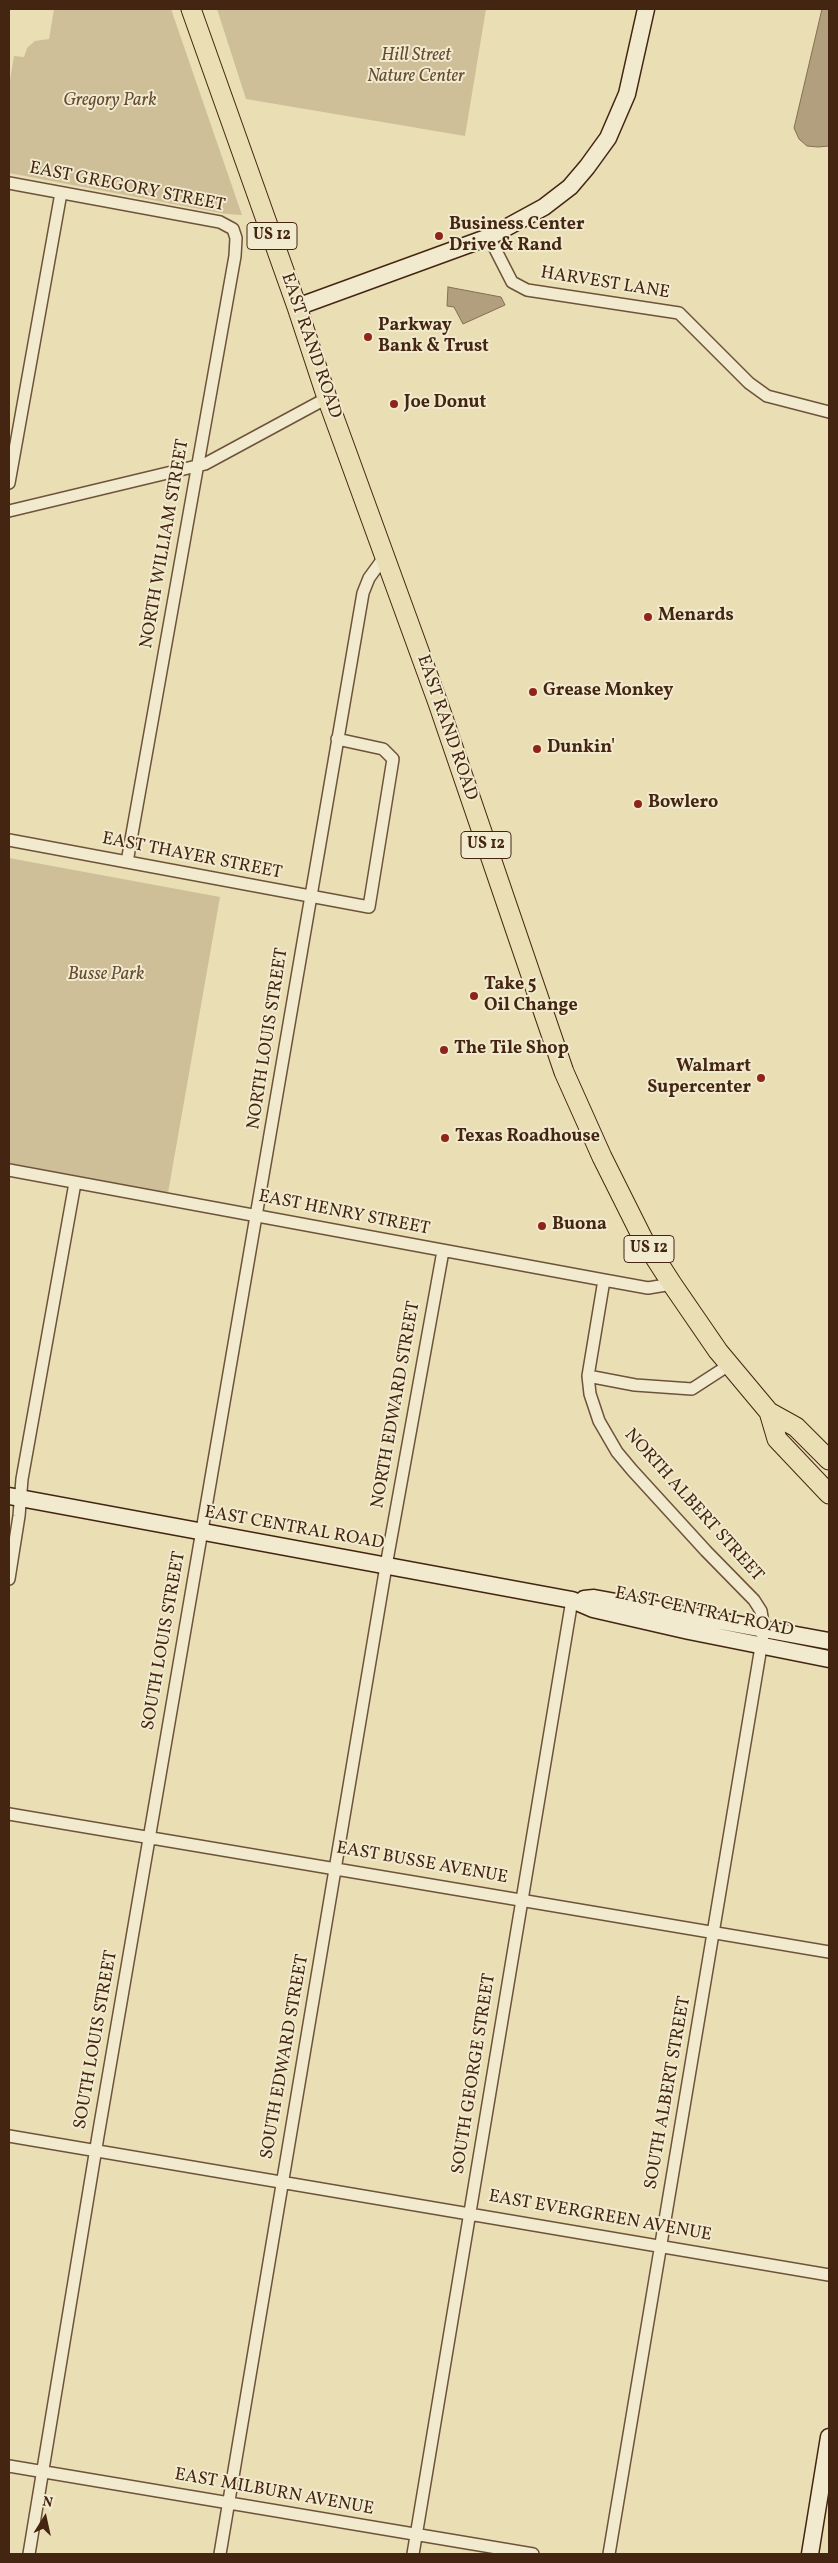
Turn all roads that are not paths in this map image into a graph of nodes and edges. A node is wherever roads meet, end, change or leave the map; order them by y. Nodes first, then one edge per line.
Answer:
1 (191, 9) edge
2 (646, 9) edge
3 (9, 183) edge
4 (61, 193) junction
5 (235, 232) joint
6 (489, 237) junction
7 (297, 307) junction
8 (326, 398) junction
9 (829, 412) edge
10 (198, 467) junction
11 (9, 483) edge
12 (9, 511) edge
13 (385, 556) junction
14 (337, 738) junction
15 (9, 840) edge
16 (127, 862) junction
17 (310, 896) junction
18 (9, 1170) edge
19 (76, 1183) junction
20 (258, 1216) junction
21 (443, 1251) junction
22 (604, 1280) junction
23 (672, 1284) junction
24 (729, 1365) junction
25 (588, 1376) junction
26 (769, 1412) junction
27 (829, 1460) edge
28 (829, 1494) edge
29 (15, 1497) edge
30 (201, 1532) junction
31 (386, 1566) junction
32 (9, 1579) edge
33 (572, 1600) junction
34 (763, 1637) junction
35 (829, 1641) edge
36 (829, 1659) edge
37 (9, 1814) edge
38 (149, 1837) junction
39 (336, 1867) junction
40 (522, 1899) junction
41 (714, 1932) junction
42 (829, 1952) edge
43 (9, 2136) edge
44 (96, 2151) junction
45 (282, 2183) junction
46 (470, 2213) junction
47 (661, 2245) junction
48 (829, 2275) edge
49 (829, 2437) edge
50 (9, 2466) edge
51 (42, 2472) junction
52 (229, 2503) junction
53 (824, 2503) edge
54 (416, 2534) junction
55 (29, 2554) edge
56 (220, 2554) edge
57 (413, 2554) edge
58 (533, 2554) edge
59 (608, 2554) edge
60 (810, 2554) edge

1 - 7 main road, EAST RAND ROAD / US 12
2 - 6 main road
3 - 4 street, EAST GREGORY STREET
4 - 5 street, EAST GREGORY STREET
4 - 11 street
5 - 10 street, NORTH WILLIAM STREET
6 - 7 main road
6 - 9 street, HARVEST LANE
7 - 8 main road, EAST RAND ROAD / US 12
8 - 10 street
8 - 13 main road, EAST RAND ROAD / US 12
10 - 12 street
10 - 16 street, NORTH WILLIAM STREET
13 - 14 street, NORTH LOUIS STREET
13 - 23 main road, EAST RAND ROAD / US 12
14 - 17 street, NORTH LOUIS STREET
14 - 17 street, EAST THAYER STREET
15 - 16 street, EAST THAYER STREET
16 - 17 street, EAST THAYER STREET
17 - 20 street, NORTH LOUIS STREET
18 - 19 street, EAST HENRY STREET
19 - 20 street, EAST HENRY STREET
19 - 29 street
20 - 21 street, EAST HENRY STREET
20 - 30 street, NORTH LOUIS STREET
21 - 22 street, EAST HENRY STREET
21 - 31 street, NORTH EDWARD STREET
22 - 23 street, EAST HENRY STREET
22 - 25 street, NORTH ALBERT STREET
23 - 24 main road, EAST RAND ROAD / US 12
24 - 25 street
24 - 26 main road, EAST RAND ROAD / US 12
25 - 34 street, NORTH ALBERT STREET
26 - 27 main road, EAST RAND ROAD / US 12
26 - 28 main road, EAST RAND ROAD / US 12
29 - 30 main road, EAST CENTRAL ROAD
29 - 32 street
30 - 31 main road, EAST CENTRAL ROAD
30 - 38 street, SOUTH LOUIS STREET
31 - 33 main road, EAST CENTRAL ROAD
31 - 39 street, SOUTH EDWARD STREET
33 - 34 main road, EAST CENTRAL ROAD
33 - 40 street, SOUTH GEORGE STREET
34 - 35 main road, EAST CENTRAL ROAD
34 - 36 main road, EAST CENTRAL ROAD
34 - 41 street, SOUTH ALBERT STREET
37 - 38 street, EAST BUSSE AVENUE
38 - 39 street, EAST BUSSE AVENUE
38 - 44 street, SOUTH LOUIS STREET
39 - 40 street, EAST BUSSE AVENUE
39 - 45 street, SOUTH EDWARD STREET
40 - 41 street, EAST BUSSE AVENUE
40 - 46 street, SOUTH GEORGE STREET
41 - 42 street, EAST BUSSE AVENUE
41 - 47 street, SOUTH ALBERT STREET
43 - 44 street, EAST EVERGREEN AVENUE
44 - 45 street, EAST EVERGREEN AVENUE
44 - 51 street, SOUTH LOUIS STREET
45 - 46 street, EAST EVERGREEN AVENUE
45 - 52 street, SOUTH EDWARD STREET
46 - 47 street, EAST EVERGREEN AVENUE
46 - 54 street, SOUTH GEORGE STREET
47 - 48 street, EAST EVERGREEN AVENUE
47 - 59 street, SOUTH ALBERT STREET
49 - 53 main road
50 - 51 street, EAST MILBURN AVENUE
51 - 52 street, EAST MILBURN AVENUE
51 - 55 street, SOUTH LOUIS STREET
52 - 54 street, EAST MILBURN AVENUE
52 - 56 street, SOUTH EDWARD STREET
53 - 60 main road
54 - 57 street, SOUTH GEORGE STREET
54 - 58 street, EAST MILBURN AVENUE

